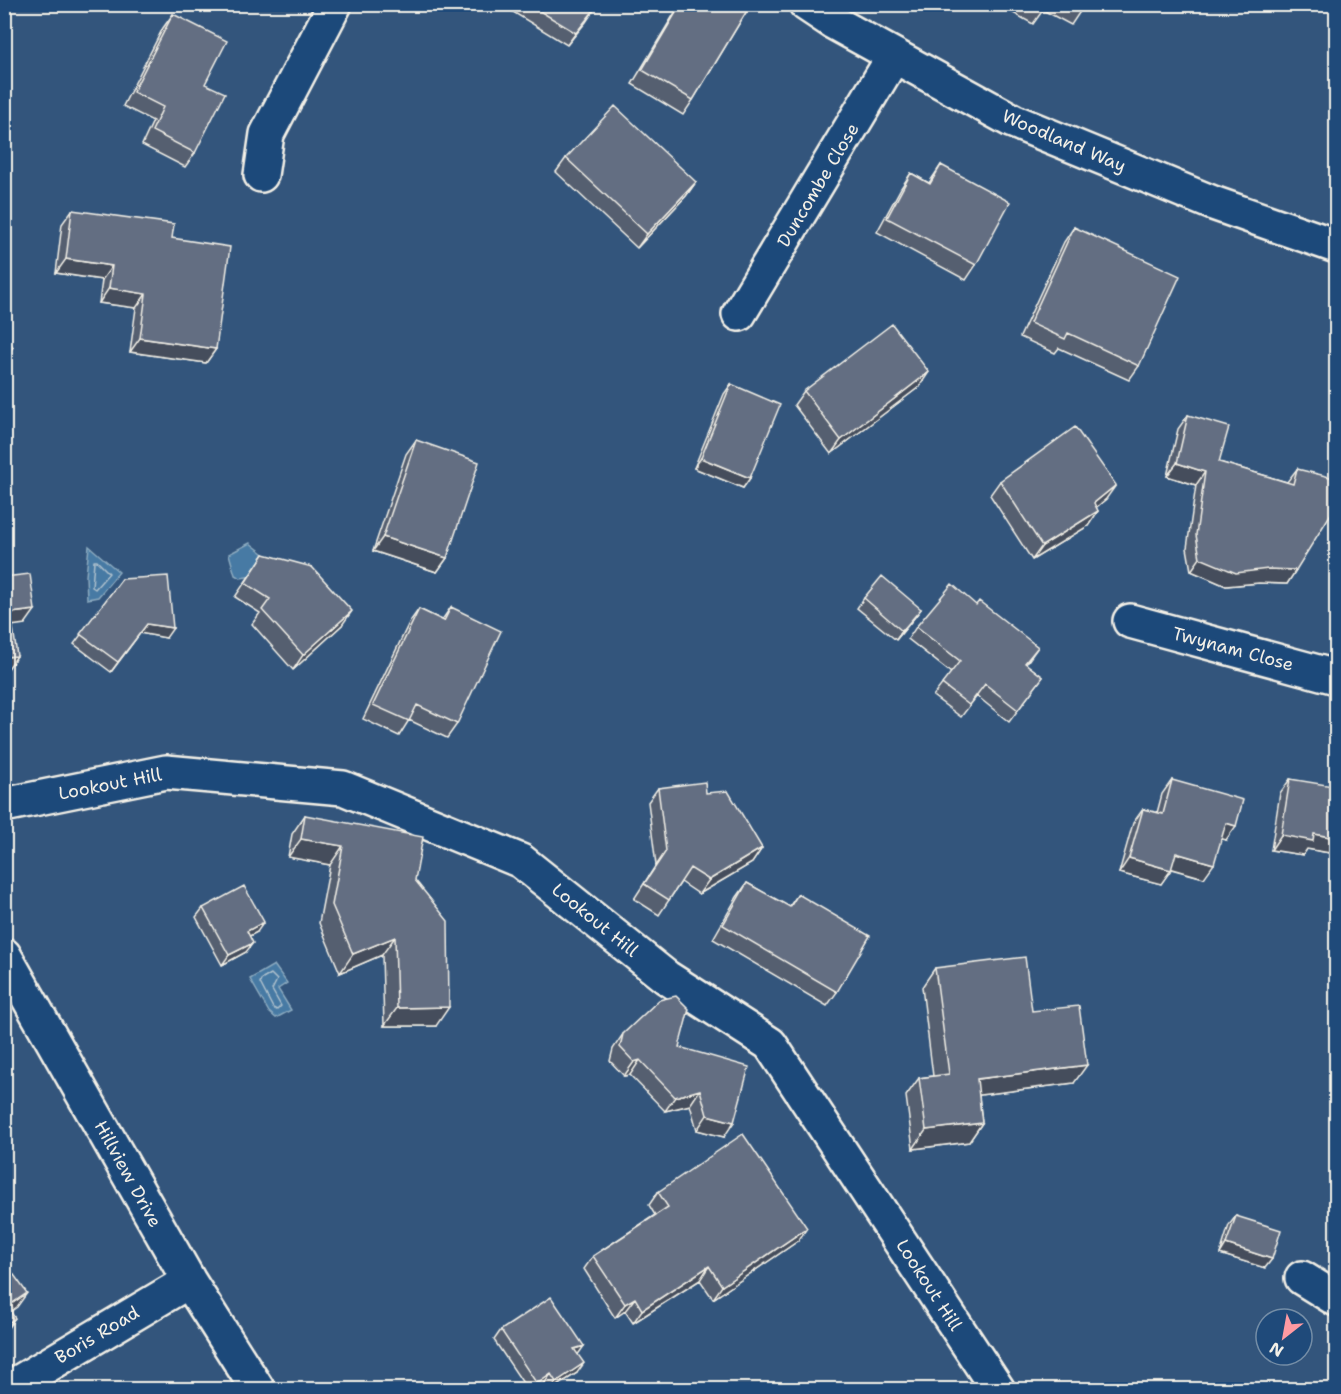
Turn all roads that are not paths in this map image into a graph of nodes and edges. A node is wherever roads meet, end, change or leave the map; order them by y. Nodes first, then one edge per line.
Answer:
1 (335, 4) edge
2 (806, 4) edge
3 (894, 56) junction
4 (261, 175) dead end
5 (1336, 246) edge
6 (739, 314) dead end
7 (1130, 621) dead end
8 (1336, 677) edge
9 (4, 806) edge
10 (4, 955) edge
11 (1302, 1278) dead end
12 (189, 1281) junction
13 (1336, 1299) edge
14 (6, 1389) edge
15 (258, 1389) edge
16 (998, 1389) edge

1 - 4 street
2 - 3 street, Woodland Way
3 - 5 street, Woodland Way
3 - 6 street, Duncombe Close
7 - 8 street, Twynam Close
9 - 16 street, Lookout Hill
10 - 12 street, Hillview Drive
11 - 13 street
12 - 14 street, Boris Road
12 - 15 street, Hillview Drive

